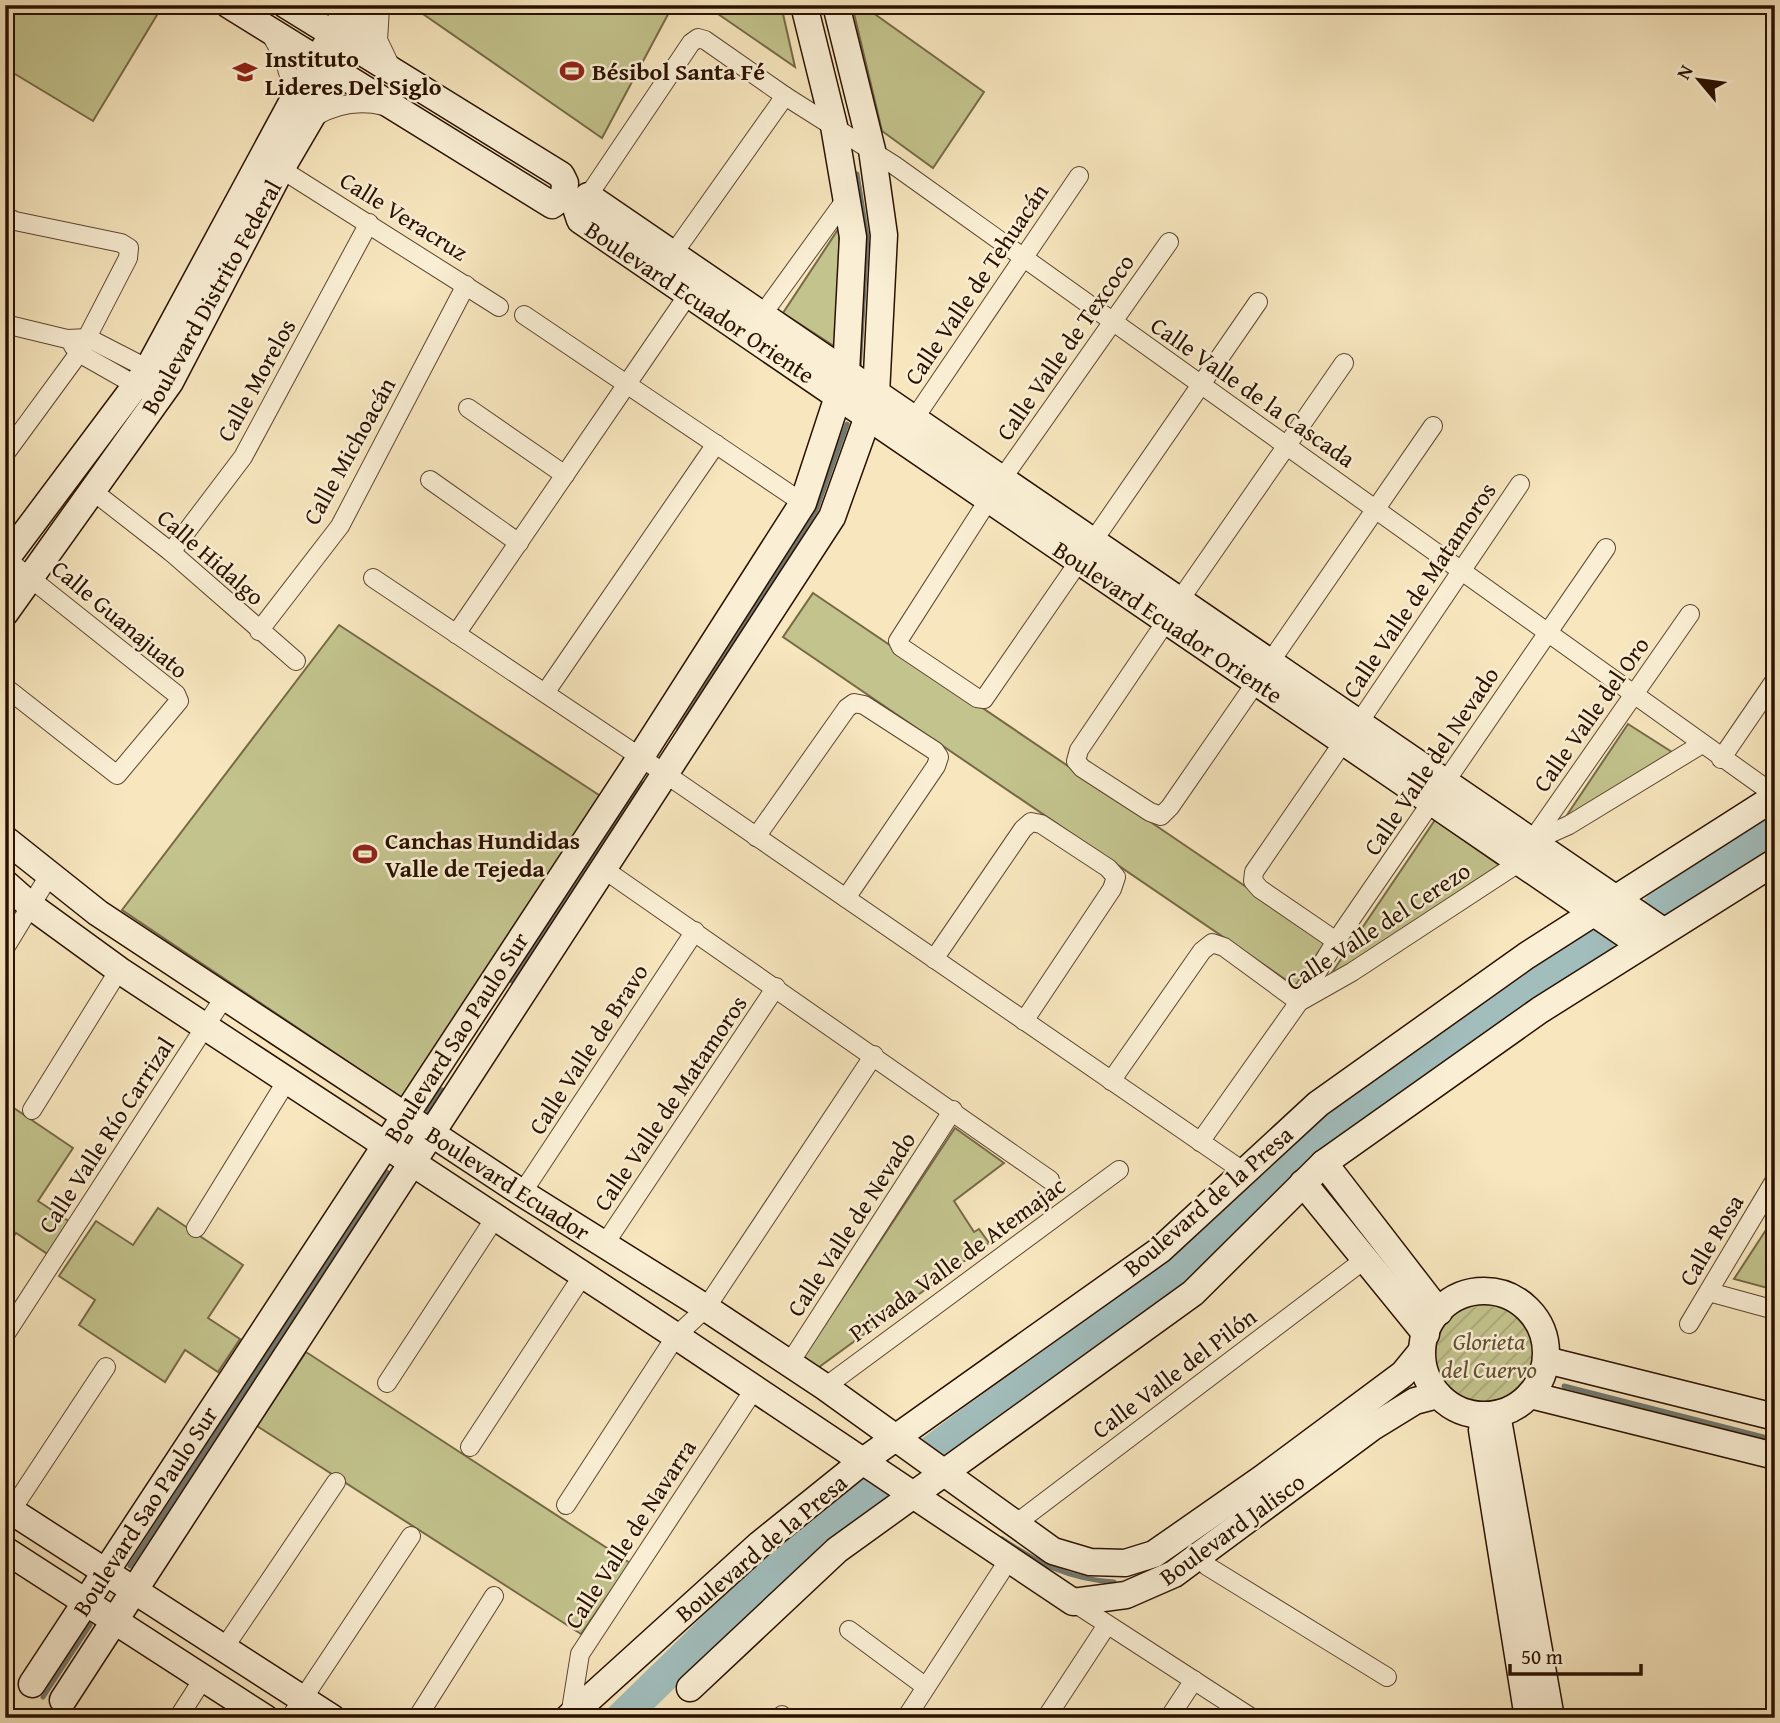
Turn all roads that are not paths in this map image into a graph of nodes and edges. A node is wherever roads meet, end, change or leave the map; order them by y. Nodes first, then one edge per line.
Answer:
1 (229, 5) edge
2 (286, 5) edge
3 (291, 5) edge
4 (315, 5) edge
5 (350, 5) edge
6 (379, 5) edge
7 (804, 5) edge
8 (836, 5) edge
9 (265, 28) junction
10 (342, 40) junction
11 (327, 66) junction
12 (396, 73) junction
13 (785, 96) junction
14 (295, 97) junction
15 (399, 110) junction
16 (310, 119) junction
17 (834, 126) junction
18 (872, 150) junction
19 (281, 169) junction
20 (1079, 176) dead end
21 (588, 196) junction
22 (846, 199) junction
23 (5, 216) edge
24 (369, 223) junction
25 (1169, 242) dead end
26 (673, 254) junction
27 (1024, 260) junction
28 (696, 284) junction
29 (466, 285) junction
30 (1258, 302) dead end
31 (499, 307) dead end
32 (524, 314) dead end
33 (762, 315) junction
34 (1112, 322) junction
35 (5, 324) edge
36 (78, 343) junction
37 (1344, 363) dead end
38 (154, 384) junction
39 (628, 384) junction
40 (843, 384) junction
41 (1200, 386) junction
42 (872, 405) junction
43 (468, 408) dead end
44 (914, 419) junction
45 (1433, 426) dead end
46 (12, 434) edge
47 (716, 444) junction
48 (1287, 447) junction
49 (5, 454) edge
50 (565, 475) junction
51 (430, 480) dead end
52 (1520, 484) dead end
53 (995, 489) junction
54 (94, 492) junction
55 (803, 503) junction
56 (49, 506) junction
57 (1375, 509) junction
58 (72, 524) junction
59 (519, 542) junction
60 (1606, 548) dead end
61 (1086, 550) junction
62 (171, 552) junction
63 (6, 559) edge
64 (1461, 572) junction
65 (32, 578) junction
66 (373, 578) dead end
67 (1173, 611) junction
68 (5, 613) edge
69 (1690, 614) dead end
70 (259, 631) junction
71 (456, 634) junction
72 (1547, 634) junction
73 (296, 661) dead end
74 (1263, 672) junction
75 (1775, 680) edge
76 (5, 687) edge
77 (545, 694) junction
78 (1635, 697) junction
79 (1351, 733) junction
80 (1702, 744) junction
81 (640, 758) junction
82 (1721, 758) junction
83 (667, 775) junction
84 (1439, 793) junction
85 (1775, 796) edge
86 (756, 837) junction
87 (5, 839) edge
88 (1526, 852) junction
89 (1775, 862) edge
90 (605, 870) junction
91 (50, 874) junction
92 (5, 883) edge
93 (846, 898) junction
94 (31, 906) junction
95 (1603, 906) junction
96 (695, 931) junction
97 (1652, 938) junction
98 (1336, 941) junction
99 (5, 948) edge
100 (934, 959) junction
101 (119, 970) junction
102 (776, 987) junction
103 (225, 996) junction
104 (1299, 1002) junction
105 (1024, 1021) junction
106 (205, 1027) junction
107 (874, 1055) junction
108 (1111, 1081) junction
109 (286, 1082) junction
110 (32, 1110) dead end
111 (953, 1110) junction
112 (404, 1115) junction
113 (432, 1134) junction
114 (1200, 1142) junction
115 (385, 1144) junction
116 (412, 1163) junction
117 (1325, 1163) junction
118 (1119, 1170) dead end
119 (1243, 1171) junction
120 (1050, 1180) dead end
121 (1775, 1180) edge
122 (1303, 1183) junction
123 (522, 1193) junction
124 (495, 1218) junction
125 (196, 1228) dead end
126 (604, 1245) junction
127 (1364, 1260) junction
128 (583, 1275) junction
129 (1709, 1292) junction
130 (706, 1308) junction
131 (1775, 1310) edge
132 (1689, 1324) dead end
133 (1429, 1333) junction
134 (5, 1335) edge
135 (676, 1336) junction
136 (1546, 1360) junction
137 (789, 1364) junction
138 (106, 1367) dead end
139 (387, 1383) dead end
140 (825, 1387) junction
141 (755, 1388) junction
142 (1438, 1395) junction
143 (1530, 1395) junction
144 (1488, 1415) junction
145 (1775, 1417) edge
146 (898, 1438) junction
147 (470, 1447) dead end
148 (1775, 1455) edge
149 (863, 1461) junction
150 (946, 1474) junction
151 (336, 1482) dead end
152 (912, 1494) junction
153 (566, 1504) dead end
154 (8, 1509) edge
155 (1014, 1525) junction
156 (411, 1536) dead end
157 (5, 1550) edge
158 (1198, 1556) junction
159 (1008, 1561) junction
160 (105, 1572) junction
161 (134, 1590) junction
162 (494, 1596) dead end
163 (85, 1602) junction
164 (1073, 1602) junction
165 (113, 1621) junction
166 (1107, 1625) junction
167 (849, 1630) dead end
168 (224, 1648) junction
169 (1387, 1677) dead end
170 (203, 1679) junction
171 (1194, 1680) junction
172 (32, 1684) dead end
173 (926, 1687) junction
174 (690, 1688) dead end
175 (63, 1700) dead end
176 (297, 1708) edge
177 (569, 1717) edge
178 (178, 1718) edge
179 (265, 1718) edge
180 (332, 1718) edge
181 (416, 1718) edge
182 (906, 1718) edge
183 (1046, 1718) edge
184 (1169, 1718) edge
185 (1252, 1718) edge
186 (1528, 1718) edge
187 (1551, 1718) edge

1 - 9 street
2 - 10 street
3 - 4 street
5 - 10 street, Boulevard Distrito Federal
6 - 10 street, Boulevard Distrito Federal
6 - 12 street
7 - 17 street, Boulevard Sao Paulo Sur
8 - 18 street, Boulevard Sao Paulo Sur
9 - 11 street
9 - 14 street
10 - 11 street, Boulevard Distrito Federal
10 - 12 street
11 - 14 street, Boulevard Distrito Federal
11 - 15 street
11 - 16 street, Boulevard Distrito Federal
12 - 15 street
13 - 17 street, Calle Valle de la Cascada
13 - 21 street, Calle Valle de la Cascada
13 - 26 street
14 - 38 street, Boulevard Distrito Federal
15 - 16 street
16 - 19 street, Boulevard Distrito Federal
17 - 18 street, Calle Valle de la Cascada
17 - 22 street, Boulevard Sao Paulo Sur
18 - 27 street, Calle Valle de la Cascada
18 - 42 street, Boulevard Sao Paulo Sur
19 - 24 street, Calle Veracruz
19 - 38 street, Boulevard Distrito Federal
20 - 27 street, Calle Valle de Tehuacán
21 - 26 street, Boulevard Ecuador Oriente
21 - 28 street, Boulevard Ecuador Oriente
22 - 33 street
22 - 40 street, Boulevard Sao Paulo Sur
23 - 36 street
24 - 29 street, Calle Veracruz
24 - 62 street, Calle Morelos
25 - 34 street, Calle Valle de Texcoco
26 - 28 street, Boulevard Ecuador Oriente
27 - 34 street, Calle Valle de la Cascada
27 - 44 street, Calle Valle de Tehuacán
28 - 33 street, Boulevard Ecuador Oriente
28 - 39 street
28 - 40 street, Boulevard Ecuador Oriente
29 - 31 street, Calle Veracruz
29 - 70 street, Calle Michoacán
30 - 41 street
32 - 39 street
33 - 40 street, Boulevard Ecuador Oriente
34 - 41 street, Calle Valle de la Cascada
34 - 53 street, Calle Valle de Texcoco
35 - 36 street
36 - 38 street
36 - 46 street
37 - 48 street
38 - 54 street, Boulevard Distrito Federal
38 - 56 street, Boulevard Distrito Federal
39 - 47 street
39 - 50 street
40 - 42 street, Boulevard Ecuador Oriente
40 - 55 street, Boulevard Sao Paulo Sur
41 - 48 street, Calle Valle de la Cascada
41 - 61 street
42 - 44 street, Boulevard Ecuador Oriente
42 - 53 street, Boulevard Ecuador Oriente
42 - 83 street, Boulevard Sao Paulo Sur
43 - 50 street
44 - 53 street, Boulevard Ecuador Oriente
45 - 57 street
46 - 49 street
47 - 55 street
47 - 77 street
48 - 57 street, Calle Valle de la Cascada
48 - 67 street
50 - 59 street
51 - 59 street
52 - 64 street, Calle Valle de Matamoros
53 - 61 street, Boulevard Ecuador Oriente
53 - 61 street, Calle Valle de Texcoco
54 - 58 street, Boulevard Distrito Federal
54 - 62 street, Calle Hidalgo
55 - 81 street, Boulevard Sao Paulo Sur
56 - 58 street
56 - 63 street, Boulevard Distrito Federal
57 - 64 street, Calle Valle de la Cascada
57 - 74 street
58 - 65 street, Boulevard Distrito Federal
59 - 71 street
60 - 72 street, Calle Valle del Nevado
61 - 67 street, Boulevard Ecuador Oriente
62 - 70 street, Calle Hidalgo
63 - 65 street, Calle Guanajuato
64 - 72 street, Calle Valle de la Cascada
64 - 79 street, Calle Valle de Matamoros
65 - 68 street, Boulevard Distrito Federal
65 - 76 street, Calle Guanajuato
66 - 71 street
67 - 74 street, Boulevard Ecuador Oriente
67 - 74 street
69 - 78 street, Calle Valle del Oro
70 - 73 street, Calle Hidalgo
71 - 77 street
72 - 78 street, Calle Valle de la Cascada
72 - 84 street, Calle Valle del Nevado
74 - 79 street, Boulevard Ecuador Oriente
75 - 82 street
77 - 81 street
78 - 80 street, Calle Valle de la Cascada
78 - 88 street, Calle Valle del Oro
79 - 84 street, Boulevard Ecuador Oriente
79 - 98 street, Calle Valle de Matamoros
80 - 82 street, Calle Valle de la Cascada
80 - 88 street, Calle Valle del Cerezo
81 - 83 street
81 - 112 street, Boulevard Sao Paulo Sur
82 - 85 street, Calle Valle de la Cascada
83 - 86 street
83 - 90 street, Boulevard Sao Paulo Sur
84 - 88 street, Boulevard Ecuador Oriente
84 - 98 street, Calle Valle del Nevado
85 - 95 street, Boulevard de la Presa
86 - 93 street
86 - 93 street
87 - 91 street, Boulevard Ecuador
88 - 95 street, Boulevard Ecuador Oriente
88 - 104 street, Calle Valle del Cerezo
89 - 97 street, Boulevard de la Presa
90 - 96 street
90 - 113 street, Boulevard Sao Paulo Sur
91 - 94 street
91 - 103 street, Boulevard Ecuador
92 - 94 street, Boulevard Ecuador
93 - 100 street
94 - 99 street
94 - 101 street, Boulevard Ecuador
95 - 97 street, Boulevard Ecuador Oriente
95 - 119 street, Boulevard de la Presa
96 - 102 street
96 - 123 street, Calle Valle de Bravo
97 - 117 street, Boulevard de la Presa
98 - 104 street, Calle Valle del Nevado
100 - 105 street
100 - 105 street
101 - 106 street, Boulevard Ecuador
101 - 110 street
102 - 107 street
102 - 126 street, Calle Valle de Matamoros
103 - 106 street, Calle Valle Río Carrizal
103 - 112 street, Boulevard Ecuador
104 - 108 street
104 - 114 street, Calle Valle del Cerezo
105 - 108 street
106 - 109 street, Boulevard Ecuador
106 - 134 street, Calle Valle Río Carrizal
107 - 111 street
107 - 130 street
108 - 114 street
109 - 115 street, Boulevard Ecuador
109 - 125 street
111 - 120 street
111 - 137 street, Calle Valle de Nevado
112 - 113 street, Boulevard Ecuador
112 - 115 street, Boulevard Sao Paulo Sur
113 - 116 street, Boulevard Sao Paulo Sur
113 - 123 street, Boulevard Ecuador
114 - 119 street
115 - 116 street, Boulevard Ecuador
115 - 160 street, Boulevard Sao Paulo Sur
116 - 124 street, Boulevard Ecuador
116 - 161 street, Boulevard Sao Paulo Sur
117 - 122 street, Boulevard de la Presa
117 - 133 street
118 - 140 street, Privada Valle de Atemajac
119 - 146 street, Boulevard de la Presa
121 - 129 street, Calle Rosa
122 - 127 street
122 - 150 street, Boulevard de la Presa
123 - 126 street, Boulevard Ecuador
124 - 128 street, Boulevard Ecuador
124 - 139 street
126 - 130 street, Boulevard Ecuador
127 - 133 street
127 - 155 street, Calle Valle del Pilón
128 - 135 street, Boulevard Ecuador
128 - 147 street
129 - 131 street
129 - 132 street, Calle Rosa
130 - 135 street
130 - 137 street, Boulevard Ecuador
133 - 136 street
133 - 142 street
133 - 155 street, Boulevard Jalisco
135 - 141 street, Boulevard Ecuador
135 - 153 street
136 - 143 street
136 - 145 street
137 - 140 street, Boulevard Ecuador
138 - 154 street
140 - 146 street, Boulevard Ecuador
141 - 149 street, Boulevard Ecuador
141 - 177 street, Calle Valle de Navarra
142 - 144 street
142 - 158 street, Boulevard Jalisco
143 - 144 street
143 - 148 street
144 - 186 street
144 - 187 street
146 - 149 street, Boulevard de la Presa
146 - 150 street, Boulevard Ecuador
149 - 152 street, Boulevard Ecuador
149 - 177 street, Boulevard de la Presa
150 - 152 street, Boulevard de la Presa
150 - 155 street, Boulevard Jalisco
151 - 168 street
152 - 159 street
152 - 174 street, Boulevard de la Presa
154 - 160 street
156 - 176 street
157 - 163 street
158 - 164 street, Boulevard Jalisco
158 - 169 street
159 - 164 street
159 - 173 street
160 - 161 street
160 - 163 street, Boulevard Sao Paulo Sur
161 - 165 street, Boulevard Sao Paulo Sur
161 - 168 street
162 - 181 street
163 - 165 street
163 - 172 street, Boulevard Sao Paulo Sur
164 - 166 street
165 - 170 street
165 - 175 street, Boulevard Sao Paulo Sur
166 - 171 street
166 - 183 street
167 - 173 street
168 - 176 street
170 - 178 street
170 - 179 street
171 - 184 street
171 - 185 street
173 - 182 street
176 - 180 street

